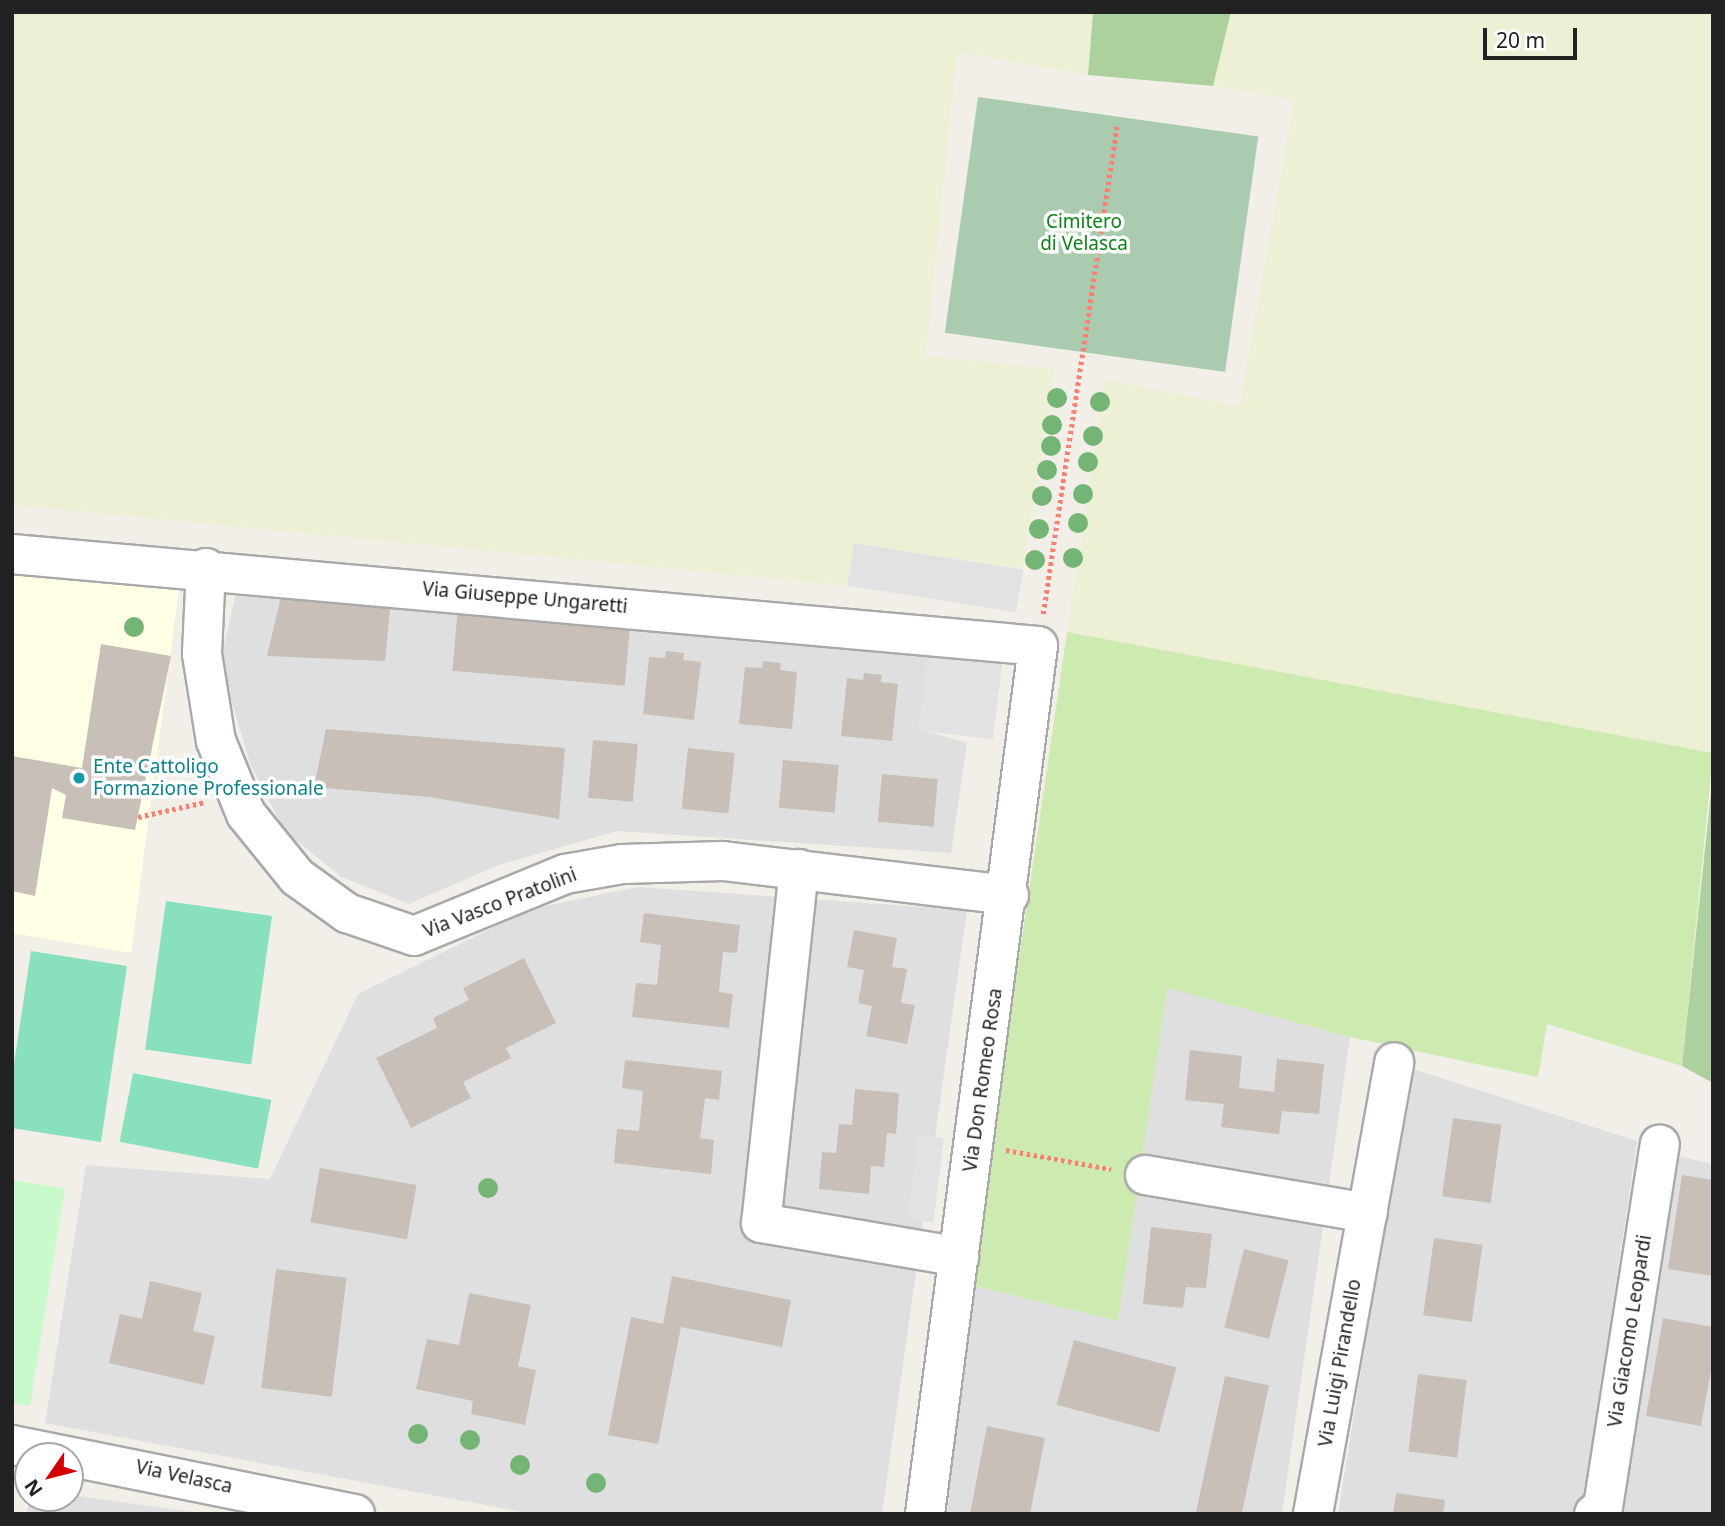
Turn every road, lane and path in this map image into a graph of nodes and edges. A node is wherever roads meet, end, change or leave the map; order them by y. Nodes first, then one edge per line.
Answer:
1 (1117, 127) dead end
2 (12, 554) edge
3 (206, 568) junction
4 (1038, 646) junction
5 (210, 801) dead end
6 (138, 817) dead end
7 (799, 869) junction
8 (1009, 895) junction
9 (1394, 1062) dead end
10 (975, 1144) junction
11 (1660, 1144) dead end
12 (1145, 1175) joint
13 (1368, 1213) junction
14 (959, 1257) junction
15 (12, 1445) edge
16 (339, 1512) edge
17 (925, 1514) edge
18 (1313, 1514) edge
19 (1594, 1514) edge

1 - 4 path
2 - 3 street, Via Giuseppe Ungaretti
3 - 4 street, Via Giuseppe Ungaretti
3 - 7 street, Via Vasco Pratolini
4 - 8 street, Via Don Romeo Rosa
5 - 6 path
7 - 8 street, Via Vasco Pratolini
7 - 14 street
8 - 10 street, Via Don Romeo Rosa
9 - 13 street, Via Luigi Pirandello
10 - 12 path
10 - 14 street, Via Don Romeo Rosa
11 - 19 street, Via Giacomo Leopardi
12 - 13 street
13 - 18 street, Via Luigi Pirandello
14 - 17 street, Via Don Romeo Rosa
15 - 16 street, Via Velasca

